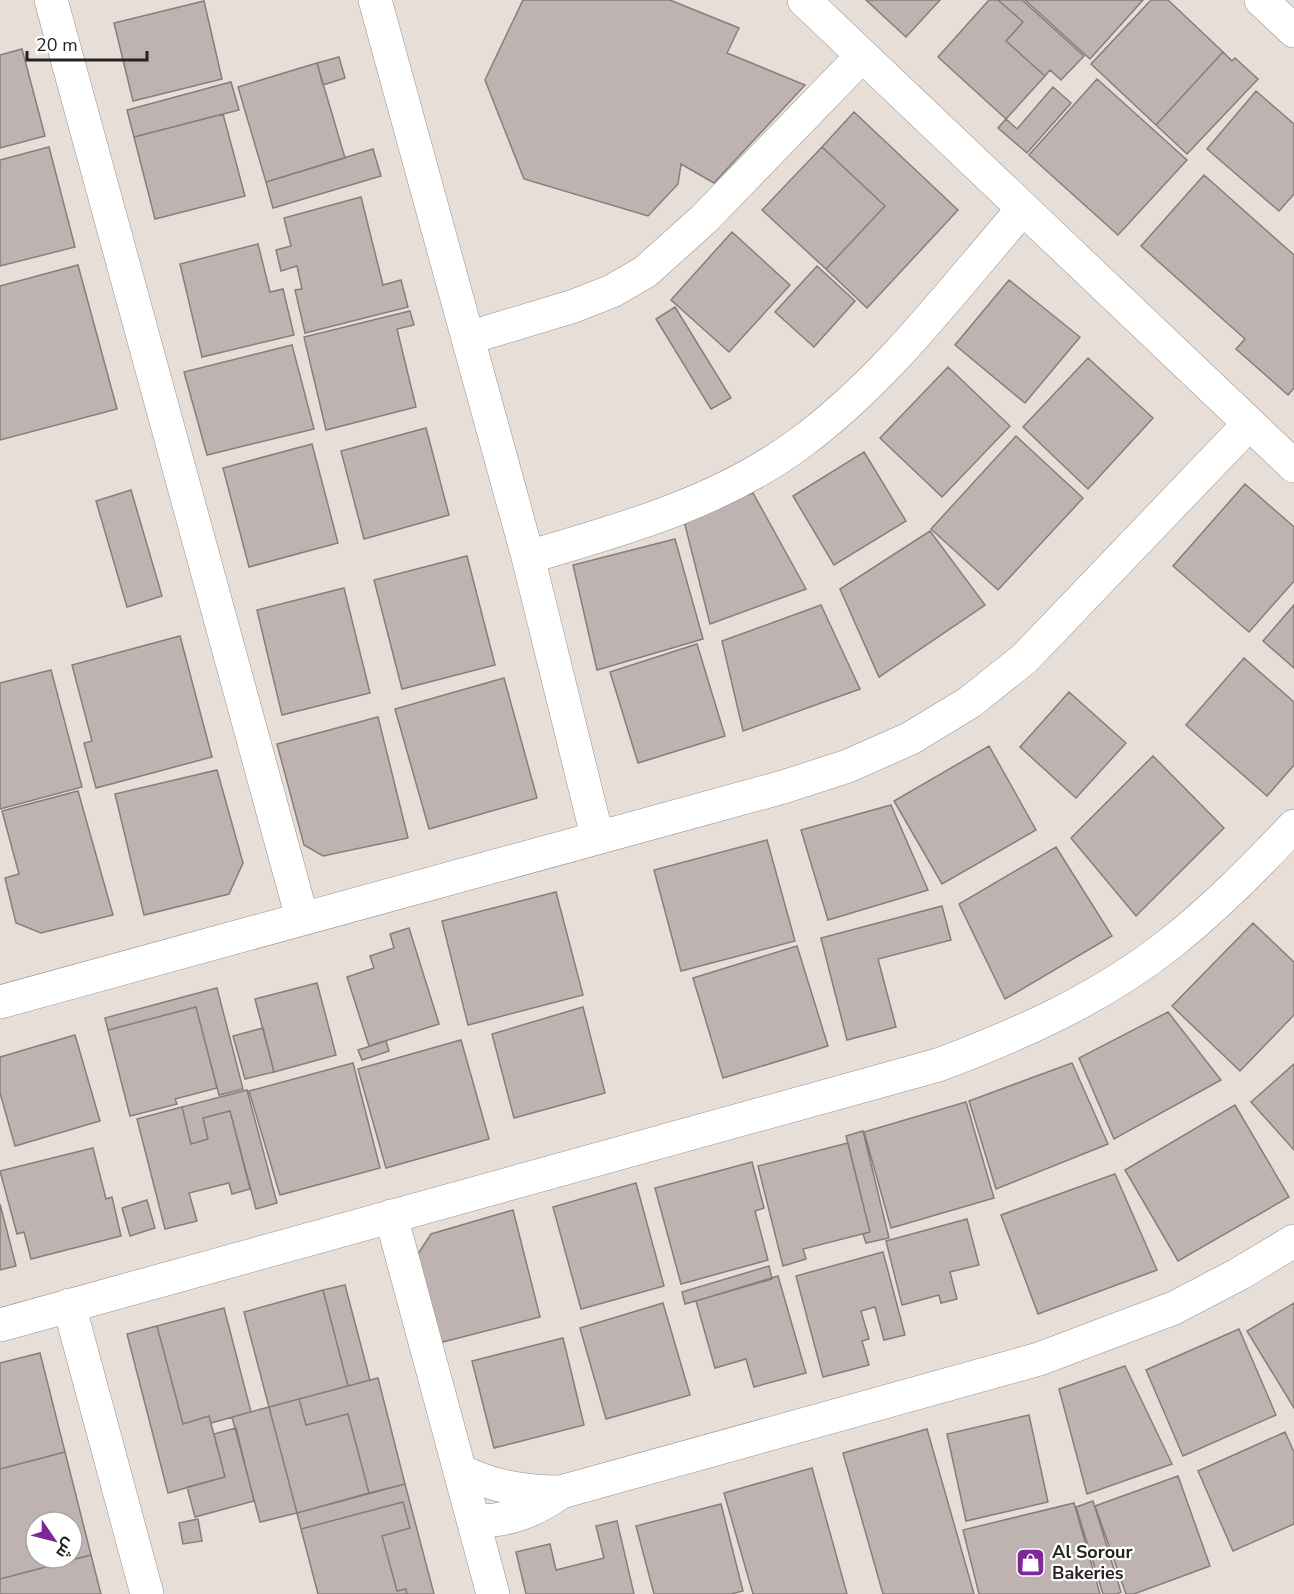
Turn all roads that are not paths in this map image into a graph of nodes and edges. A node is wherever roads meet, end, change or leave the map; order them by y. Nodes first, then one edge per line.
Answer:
1 (51, 0) edge
2 (375, 0) edge
3 (804, 0) edge
4 (1266, 2) edge
5 (1294, 31) edge
6 (862, 56) junction
7 (1022, 210) junction
8 (468, 338) junction
9 (1249, 424) junction
10 (1294, 466) edge
11 (528, 557) junction
12 (1294, 826) edge
13 (597, 836) junction
14 (302, 918) junction
15 (2, 992) edge
16 (391, 1216) junction
17 (1294, 1241) edge
18 (69, 1305) junction
19 (0, 1325) edge
20 (461, 1471) junction
21 (561, 1492) junction
22 (475, 1521) junction
23 (147, 1594) edge
24 (493, 1594) edge

1 - 14 street
2 - 8 street
3 - 6 street
4 - 5 street
6 - 7 street
6 - 8 street
7 - 9 street
7 - 11 street
8 - 11 street
9 - 10 street
9 - 13 street
11 - 13 street
12 - 16 street
13 - 14 street
14 - 15 street
16 - 18 street
16 - 20 street
17 - 21 street
18 - 19 street
18 - 23 street
20 - 21 street
20 - 22 street
21 - 22 street
22 - 24 street

